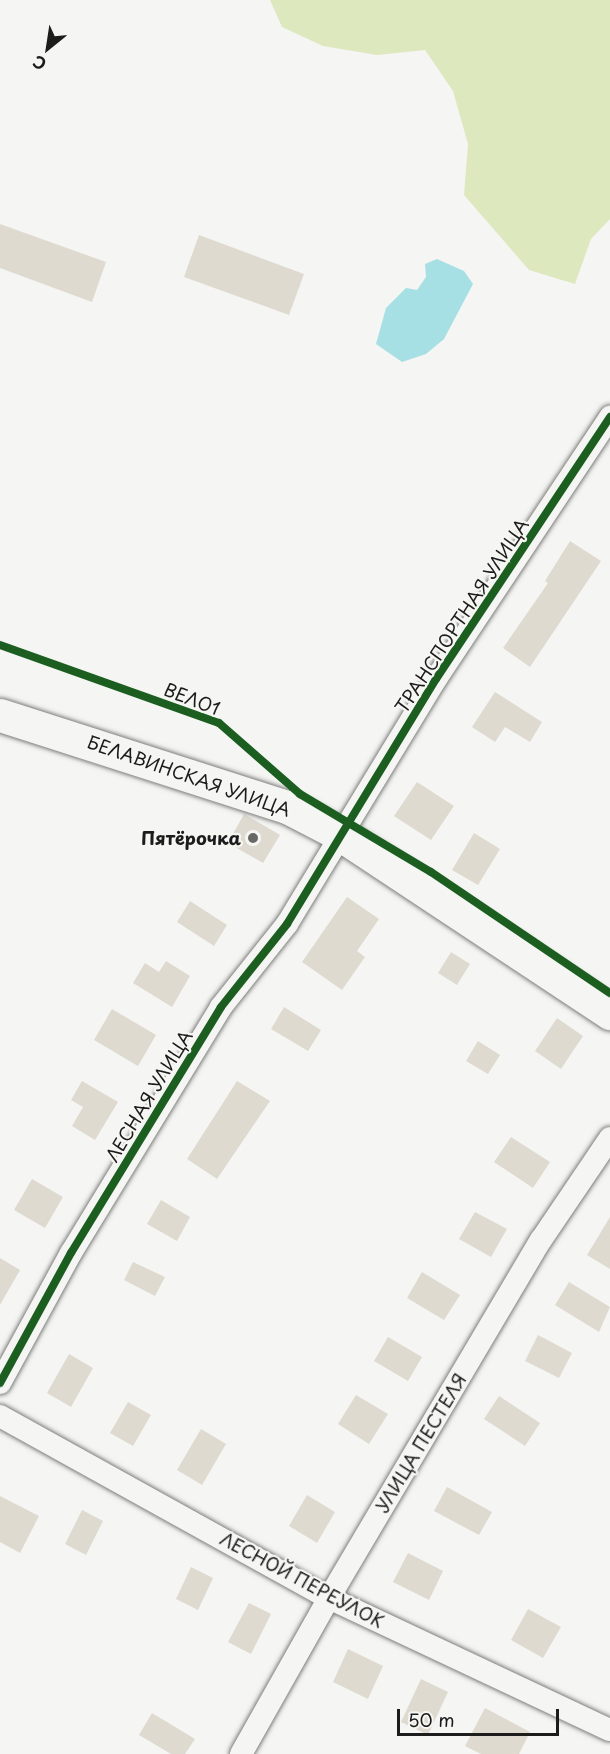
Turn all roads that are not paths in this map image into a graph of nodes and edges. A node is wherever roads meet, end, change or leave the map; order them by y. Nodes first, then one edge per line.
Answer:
1 (610, 417) edge
2 (0, 715) edge
3 (341, 835) junction
4 (610, 1013) edge
5 (610, 1138) edge
6 (0, 1383) edge
7 (0, 1416) edge
8 (328, 1598) junction
9 (610, 1730) edge
10 (241, 1754) edge

1 - 3 street, ТРАНСПОРТНАЯ УЛИЦА
2 - 3 main road, БЕЛАВИНСКАЯ УЛИЦА
3 - 4 main road, БЕЛАВИНСКАЯ УЛИЦА
3 - 6 street, ЛЕСНАЯ УЛИЦА
5 - 8 street, УЛИЦА ПЕСТЕЛЯ
7 - 8 street, ЛЕСНОЙ ПЕРЕУЛОК
8 - 9 street, ЛЕСНОЙ ПЕРЕУЛОК
8 - 10 street, УЛИЦА ПЕСТЕЛЯ

